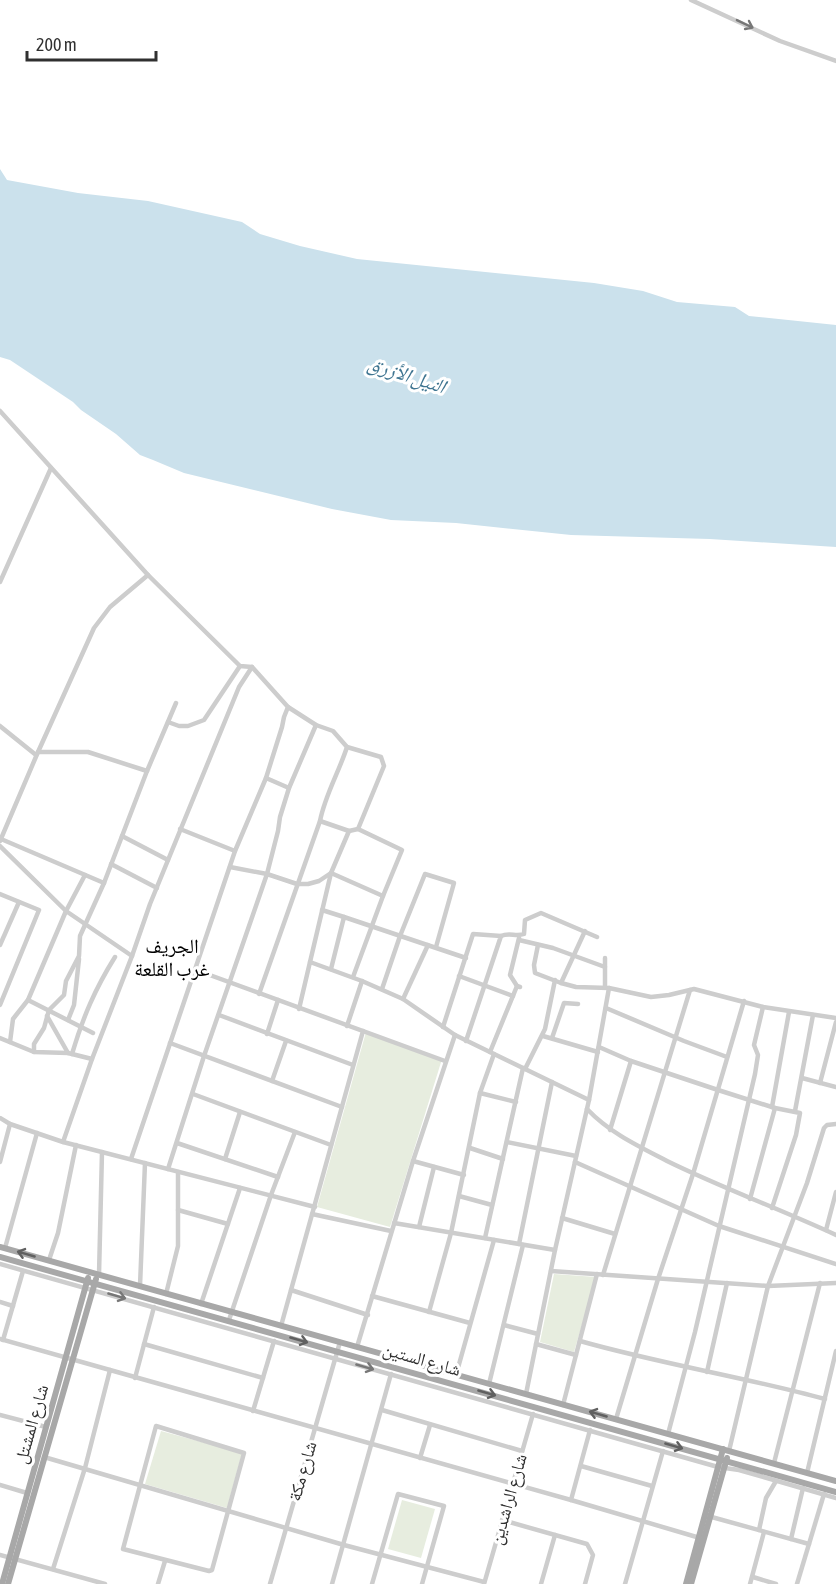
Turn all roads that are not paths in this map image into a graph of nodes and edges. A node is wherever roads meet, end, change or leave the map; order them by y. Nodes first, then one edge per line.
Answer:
1 (691, 0) edge
2 (836, 61) edge
3 (0, 412) edge
4 (51, 468) junction
5 (148, 575) junction
6 (0, 582) edge
7 (240, 666) junction
8 (252, 667) junction
9 (176, 703) dead end
10 (288, 707) junction
11 (168, 722) junction
12 (316, 725) junction
13 (0, 726) edge
14 (347, 747) junction
15 (37, 753) junction
16 (147, 771) junction
17 (266, 778) junction
18 (289, 788) junction
19 (320, 821) junction
20 (180, 829) junction
21 (358, 829) junction
22 (349, 831) junction
23 (122, 836) junction
24 (0, 840) edge
25 (0, 846) edge
26 (235, 851) junction
27 (168, 860) junction
28 (111, 864) junction
29 (230, 867) junction
30 (331, 873) junction
31 (267, 874) junction
32 (85, 875) junction
33 (104, 883) junction
34 (297, 884) junction
35 (157, 888) junction
36 (0, 894) edge
37 (383, 896) junction
38 (19, 902) junction
39 (322, 910) junction
40 (66, 911) junction
41 (344, 917) junction
42 (85, 924) junction
43 (373, 926) junction
44 (585, 931) junction
45 (400, 936) junction
46 (501, 936) junction
47 (597, 937) dead end
48 (519, 938) junction
49 (0, 945) edge
50 (428, 945) junction
51 (538, 945) junction
52 (436, 947) junction
53 (79, 956) junction
54 (132, 956) junction
55 (572, 956) junction
56 (115, 957) dead end
57 (466, 958) junction
58 (604, 958) dead end
59 (310, 962) junction
60 (605, 967) junction
61 (331, 969) junction
62 (196, 970) junction
63 (459, 976) junction
64 (353, 977) junction
65 (555, 980) junction
66 (362, 981) junction
67 (230, 982) junction
68 (561, 983) junction
69 (485, 985) junction
70 (0, 987) edge
71 (607, 987) junction
72 (7, 989) junction
73 (382, 989) junction
74 (690, 990) junction
75 (259, 994) junction
76 (513, 996) junction
77 (403, 999) junction
78 (28, 1000) junction
79 (278, 1000) junction
80 (744, 1001) junction
81 (578, 1004) dead end
82 (0, 1005) edge
83 (763, 1007) junction
84 (606, 1008) junction
85 (299, 1009) junction
86 (789, 1012) junction
87 (48, 1013) junction
88 (219, 1015) junction
89 (813, 1015) junction
90 (68, 1020) junction
91 (836, 1020) edge
92 (80, 1026) junction
93 (347, 1026) junction
94 (443, 1027) junction
95 (363, 1031) junction
96 (93, 1033) dead end
97 (267, 1034) junction
98 (455, 1035) junction
99 (543, 1036) junction
100 (675, 1037) junction
101 (0, 1038) edge
102 (552, 1038) junction
103 (285, 1041) junction
104 (466, 1041) junction
105 (10, 1042) junction
106 (170, 1043) junction
107 (598, 1050) junction
108 (34, 1052) junction
109 (70, 1053) junction
110 (492, 1053) junction
111 (204, 1056) junction
112 (727, 1057) junction
113 (92, 1059) junction
114 (631, 1061) junction
115 (446, 1062) junction
116 (353, 1065) junction
117 (524, 1069) junction
118 (665, 1071) junction
119 (802, 1078) junction
120 (272, 1081) junction
121 (552, 1082) junction
122 (820, 1083) junction
123 (836, 1087) edge
124 (718, 1090) junction
125 (480, 1093) junction
126 (193, 1094) junction
127 (589, 1100) junction
128 (749, 1100) junction
129 (516, 1102) junction
130 (342, 1107) junction
131 (774, 1107) junction
132 (587, 1109) junction
133 (795, 1111) junction
134 (240, 1112) junction
135 (0, 1118) edge
136 (10, 1124) junction
137 (836, 1124) edge
138 (610, 1130) junction
139 (37, 1132) junction
140 (295, 1132) junction
141 (63, 1142) junction
142 (507, 1142) junction
143 (177, 1143) junction
144 (76, 1145) junction
145 (331, 1145) junction
146 (470, 1148) junction
147 (641, 1148) junction
148 (538, 1149) junction
149 (102, 1152) junction
150 (131, 1159) junction
151 (225, 1159) junction
152 (503, 1159) junction
153 (575, 1159) junction
154 (413, 1161) junction
155 (0, 1162) edge
156 (145, 1163) junction
157 (434, 1167) junction
158 (168, 1169) junction
159 (178, 1172) junction
160 (693, 1174) junction
161 (464, 1175) junction
162 (278, 1177) junction
163 (630, 1186) junction
164 (240, 1188) junction
165 (728, 1190) junction
166 (836, 1192) edge
167 (271, 1195) junction
168 (459, 1196) junction
169 (750, 1199) junction
170 (492, 1205) junction
171 (315, 1207) junction
172 (772, 1208) junction
173 (681, 1209) junction
174 (178, 1210) junction
175 (312, 1214) junction
176 (793, 1216) junction
177 (562, 1218) junction
178 (393, 1223) junction
179 (228, 1224) junction
180 (719, 1226) junction
181 (419, 1227) junction
182 (826, 1230) junction
183 (391, 1231) junction
184 (451, 1233) junction
185 (615, 1234) junction
186 (836, 1235) edge
187 (485, 1238) junction
188 (494, 1240) junction
189 (521, 1244) junction
190 (782, 1246) junction
191 (3, 1247) edge
192 (555, 1250) junction
193 (0, 1257) edge
194 (49, 1260) junction
195 (0, 1264) edge
196 (836, 1264) edge
197 (551, 1270) junction
198 (23, 1271) junction
199 (89, 1272) junction
200 (600, 1274) junction
201 (99, 1275) junction
202 (658, 1279) junction
203 (705, 1282) junction
204 (727, 1283) junction
205 (836, 1283) edge
206 (820, 1284) junction
207 (90, 1285) junction
208 (140, 1286) junction
209 (768, 1286) junction
210 (291, 1290) junction
211 (166, 1294) junction
212 (372, 1296) junction
213 (0, 1302) edge
214 (201, 1304) junction
215 (13, 1306) junction
216 (154, 1307) junction
217 (217, 1308) junction
218 (231, 1312) junction
219 (429, 1312) junction
220 (368, 1315) junction
221 (215, 1317) junction
222 (229, 1320) junction
223 (470, 1323) junction
224 (504, 1325) junction
225 (281, 1326) junction
226 (538, 1334) junction
227 (2, 1339) edge
228 (274, 1341) junction
229 (580, 1341) junction
230 (340, 1342) junction
231 (144, 1344) junction
232 (536, 1344) junction
233 (357, 1347) junction
234 (836, 1351) edge
235 (337, 1355) junction
236 (576, 1355) junction
237 (635, 1357) junction
238 (69, 1359) junction
239 (685, 1367) junction
240 (110, 1370) junction
241 (707, 1372) junction
242 (391, 1374) junction
243 (456, 1375) junction
244 (834, 1377) edge
245 (135, 1378) junction
246 (263, 1378) junction
247 (746, 1380) junction
248 (448, 1382) junction
249 (489, 1384) junction
250 (446, 1390) junction
251 (793, 1391) junction
252 (525, 1394) junction
253 (539, 1398) junction
254 (825, 1399) junction
255 (563, 1405) junction
256 (537, 1407) junction
257 (381, 1410) junction
258 (253, 1411) junction
259 (533, 1414) junction
260 (0, 1415) edge
261 (616, 1419) junction
262 (429, 1425) junction
263 (46, 1427) junction
264 (315, 1428) junction
265 (590, 1430) junction
266 (668, 1434) junction
267 (635, 1435) junction
268 (633, 1443) junction
269 (372, 1444) junction
270 (726, 1450) junction
271 (522, 1451) junction
272 (663, 1451) junction
273 (44, 1457) junction
274 (420, 1458) junction
275 (723, 1460) junction
276 (774, 1463) junction
277 (581, 1466) junction
278 (85, 1468) junction
279 (721, 1468) junction
280 (807, 1473) junction
281 (776, 1481) junction
282 (836, 1481) edge
283 (0, 1485) edge
284 (139, 1485) junction
285 (513, 1485) junction
286 (652, 1486) junction
287 (803, 1488) junction
288 (836, 1492) edge
289 (27, 1493) junction
290 (824, 1494) junction
291 (836, 1498) edge
292 (571, 1500) junction
293 (228, 1511) junction
294 (707, 1516) junction
295 (502, 1520) junction
296 (644, 1521) junction
297 (286, 1528) junction
298 (761, 1531) junction
299 (555, 1535) junction
300 (701, 1538) junction
301 (790, 1539) junction
302 (809, 1544) junction
303 (344, 1545) junction
304 (0, 1555) edge
305 (381, 1555) junction
306 (12, 1559) junction
307 (165, 1561) junction
308 (427, 1567) junction
309 (53, 1569) junction
310 (753, 1577) junction
311 (484, 1583) edge
312 (2, 1584) edge
313 (8, 1584) edge
314 (105, 1584) edge
315 (158, 1584) edge
316 (270, 1584) edge
317 (332, 1584) edge
318 (372, 1584) edge
319 (422, 1584) edge
320 (541, 1584) edge
321 (585, 1584) edge
322 (625, 1584) edge
323 (686, 1584) edge
324 (691, 1584) edge
325 (750, 1584) edge
326 (776, 1584) edge
327 (797, 1584) edge

1 -> 2 street
3 - 4 street
4 - 5 street
4 - 6 street
5 - 7 street
5 - 15 street
7 - 8 street
7 - 11 street
8 - 10 street
8 - 20 street
9 - 11 street
10 - 12 street
10 - 17 street
11 - 16 street
12 - 14 street
12 - 18 street
13 - 15 street
14 - 19 street
14 - 21 street
15 - 16 street
15 - 24 street
16 - 23 street
17 - 18 street
17 - 26 street
18 - 31 street
19 - 22 street
19 - 34 street
20 - 26 street
20 - 27 street
21 - 22 street
21 - 37 street
22 - 30 street
23 - 27 street
23 - 28 street
24 - 32 street
25 - 40 street
26 - 29 street
27 - 35 street
28 - 33 street
28 - 35 street
29 - 31 street
29 - 62 street
30 - 34 street
30 - 37 street
30 - 39 street
31 - 34 street
31 - 67 street
32 - 33 street
32 - 40 street
33 - 42 street
34 - 75 street
35 - 54 street
36 - 38 street
37 - 43 street
38 - 49 street
38 - 72 street
39 - 41 street
39 - 59 street
40 - 42 street
40 - 78 street
41 - 43 street
41 - 61 street
42 - 53 street
42 - 54 street
43 - 45 street
43 - 64 street
44 - 47 street
44 - 48 street
44 - 55 street
45 - 50 street
45 - 52 street
45 - 73 street
46 - 48 street
46 - 57 street
46 - 69 street
48 - 51 street
48 - 76 street
50 - 52 street
50 - 77 street
51 - 55 street
51 - 65 street
52 - 57 street
53 - 87 street
53 - 90 street
54 - 113 street
55 - 60 street
55 - 68 street
56 - 92 street
57 - 63 street
58 - 60 street
59 - 61 street
59 - 85 street
60 - 71 street
61 - 64 street
62 - 67 street
62 - 106 street
63 - 69 street
63 - 94 street
64 - 66 street
65 - 68 street
65 - 99 street
66 - 73 street
66 - 93 street
67 - 75 street
67 - 88 street
68 - 71 street
69 - 76 street
69 - 104 street
70 - 72 street
71 - 74 street
71 - 84 street
72 - 82 street
73 - 77 street
74 - 80 street
74 - 100 street
75 - 79 street
76 - 110 street
77 - 94 street
78 - 87 street
78 - 105 street
79 - 85 street
79 - 97 street
80 - 83 street
80 - 112 street
81 - 102 street
83 - 86 street
83 - 128 street
84 - 100 street
84 - 107 street
85 - 93 street
86 - 89 street
86 - 131 street
87 - 90 street
87 - 108 street
87 - 109 street
88 - 97 street
88 - 111 street
89 - 91 street
89 - 119 street
90 - 92 street
91 - 122 street
92 - 96 street
92 - 109 street
93 - 95 street
94 - 98 street
95 - 115 street
95 - 116 street
97 - 103 street
98 - 104 street
98 - 115 street
99 - 102 street
99 - 117 street
100 - 112 street
100 - 118 street
101 - 105 street
102 - 107 street
103 - 116 street
103 - 120 street
104 - 110 street
105 - 108 street
106 - 111 street
106 - 150 street
107 - 114 street
107 - 127 street
108 - 109 street
109 - 113 street
110 - 117 street
110 - 125 street
111 - 120 street
111 - 126 street
112 - 124 street
113 - 141 street
114 - 118 street
114 - 138 street
115 - 154 street
116 - 130 street
117 - 121 street
117 - 129 street
118 - 124 street
118 - 147 street
119 - 122 street
119 - 133 street
120 - 130 street
121 - 127 street
121 - 148 street
122 - 123 street
124 - 128 street
124 - 160 street
125 - 129 street
125 - 146 street
126 - 134 street
126 - 143 street
127 - 132 street
128 - 131 street
128 - 165 street
129 - 142 street
130 - 145 street
131 - 133 street
131 - 169 street
132 - 138 street
132 - 153 street
133 - 172 street
134 - 140 street
134 - 151 street
135 - 136 street
136 - 139 street
136 - 155 street
137 - 176 street
138 - 147 street
139 - 141 street
139 - 191 street
140 - 145 street
140 - 162 street
141 - 144 street
142 - 148 street
142 - 152 street
143 - 151 street
143 - 158 street
144 - 149 street
144 - 194 street
145 - 171 street
146 - 152 street
146 - 161 street
147 - 160 street
147 - 163 street
148 - 153 street
148 - 189 street
149 - 150 street
149 - 201 street
150 - 156 street
151 - 162 street
152 - 170 street
153 - 163 street
153 - 177 street
154 - 157 street
154 - 178 street
156 - 158 street
156 - 208 street
157 - 161 street
157 - 181 street
158 - 159 street
159 - 164 street
159 - 174 street
160 - 165 street
160 - 173 street
161 - 168 street
162 - 167 street
163 - 173 street
163 - 185 street
164 - 167 street
164 - 179 street
165 - 169 street
165 - 180 street
166 - 182 street
167 - 171 street
167 - 218 street
168 - 170 street
168 - 184 street
169 - 172 street
170 - 187 street
171 - 175 street
172 - 176 street
173 - 180 street
173 - 202 street
174 - 179 street
174 - 211 street
175 - 183 street
175 - 210 street
176 - 182 street
176 - 190 street
177 - 185 street
177 - 192 street
178 - 181 street
178 - 183 street
179 - 214 street
180 - 190 street
180 - 203 street
181 - 184 street
182 - 186 street
183 - 212 street
184 - 187 street
184 - 219 street
185 - 200 street
187 - 188 street
188 - 189 street
188 - 223 street
189 - 192 street
189 - 224 street
190 - 196 street
190 - 209 street
194 -> 191 main road, شارع الستين
192 - 197 street
193 - 207 main road, شارع الستين
194 - 199 main road, شارع الستين
195 - 198 street
197 - 200 street
197 - 226 street
198 - 207 street
198 - 215 street
199 - 201 main road, شارع الستين
199 - 207 main road, شارع المشتل
200 - 202 street
200 - 229 street
201 - 207 main road, شارع المشتل
201 - 208 main road, شارع الستين
202 - 203 street
202 - 237 street
203 - 204 street
203 - 239 street
204 - 209 street
204 - 241 street
205 - 206 street
206 - 209 street
206 - 251 street
207 -> 216 street
207 - 221 main road, شارع الستين
207 - 238 main road, شارع المشتل
208 - 211 main road, شارع الستين
209 - 247 street
210 - 220 street
210 - 225 street
211 - 214 main road, شارع الستين
212 - 219 street
212 - 220 street
213 - 215 street
214 - 217 main road, شارع الستين
215 - 227 street
216 - 228 street
216 - 231 street
217 - 218 main road, شارع الستين
217 - 221 main road
218 - 222 street
218 - 225 main road, شارع الستين
219 - 223 street
220 - 233 street
221 - 222 main road, شارع الستين
222 -> 235 main road, شارع الستين
223 - 243 street
224 - 226 street
224 - 249 street
225 - 230 main road, شارع الستين
226 - 232 street
227 - 238 street
228 - 235 street
228 - 246 street
229 - 236 street
229 - 237 street
230 - 233 main road, شارع الستين
230 - 235 street, شارع مكة
231 - 245 street
231 - 246 street
232 - 236 street
232 - 252 street
233 - 243 main road, شارع الستين
234 - 244 street
235 -> 242 street
235 - 248 main road, شارع الستين
235 - 264 street, شارع مكة
236 - 255 street
237 - 239 street
237 - 261 street
238 - 240 street
238 - 263 main road, شارع المشتل
238 - 273 main road, شارع المشتل
239 - 241 street
239 - 266 street
240 - 245 street
240 - 278 street
241 - 247 street
242 - 250 street
242 - 257 street
243 - 249 main road, شارع الستين
244 - 254 street
245 - 258 street
246 - 258 street
247 - 251 street
247 - 270 street
248 - 250 main road
248 -> 256 main road, شارع الستين
249 - 252 main road, شارع الستين
250 - 259 street
251 - 254 street
251 - 276 street
252 - 253 main road, شارع الستين
253 - 255 main road, شارع الستين
253 - 256 main road
254 - 280 street
261 -> 255 main road, شارع الستين
256 - 267 main road, شارع الستين
257 - 262 street
257 - 269 street
258 - 264 street
259 - 265 street
259 - 271 street, شارع الراشدين
260 - 263 street
261 - 266 main road, شارع الستين
262 - 271 street
262 - 274 street
263 - 289 main road, شارع المشتل
264 - 269 street
264 - 297 street, شارع مكة
265 - 268 street
265 - 277 street
266 - 270 main road, شارع الستين
267 - 268 main road
267 -> 275 main road, شارع الستين
268 - 272 street
269 - 274 street
269 - 303 street
270 - 275 main road
270 - 276 main road, شارع الستين
271 - 285 street, شارع الراشدين
272 - 279 street
272 - 286 street
273 - 278 street
273 - 306 main road, شارع المشتل
274 - 285 street
275 - 279 main road
275 - 288 main road, شارع الستين
276 - 280 main road, شارع الستين
277 - 286 street
277 - 292 street
278 - 284 street
278 - 309 street
279 - 281 street
279 - 294 main road
280 - 282 main road, شارع الستين
281 - 287 street
281 - 298 street
283 - 289 street
284 - 293 street
284 - 293 street
284 - 307 street
285 - 292 street
285 - 295 street, شارع الراشدين
286 - 296 street
287 - 290 street
287 - 301 street
289 - 306 main road, شارع المشتل
290 - 291 street
290 - 302 street
292 - 296 street
293 - 297 street
293 - 307 street
294 - 298 street
294 - 300 main road
295 - 299 street
295 - 311 street, شارع الراشدين
296 - 300 street
296 - 322 street
297 - 303 street
297 - 316 street, شارع مكة
298 - 301 street
298 - 310 street
299 - 320 street
299 - 321 street
300 - 323 main road
300 - 324 main road
301 - 302 street
302 - 327 street
303 - 305 street
303 - 317 street
304 - 306 street
305 - 308 street
305 - 308 street
305 - 318 street
306 - 309 street
306 - 312 main road, شارع المشتل
306 - 313 main road, شارع المشتل
307 - 315 street
308 - 311 street
308 - 319 street
309 - 314 street
310 - 325 street
310 - 326 street

